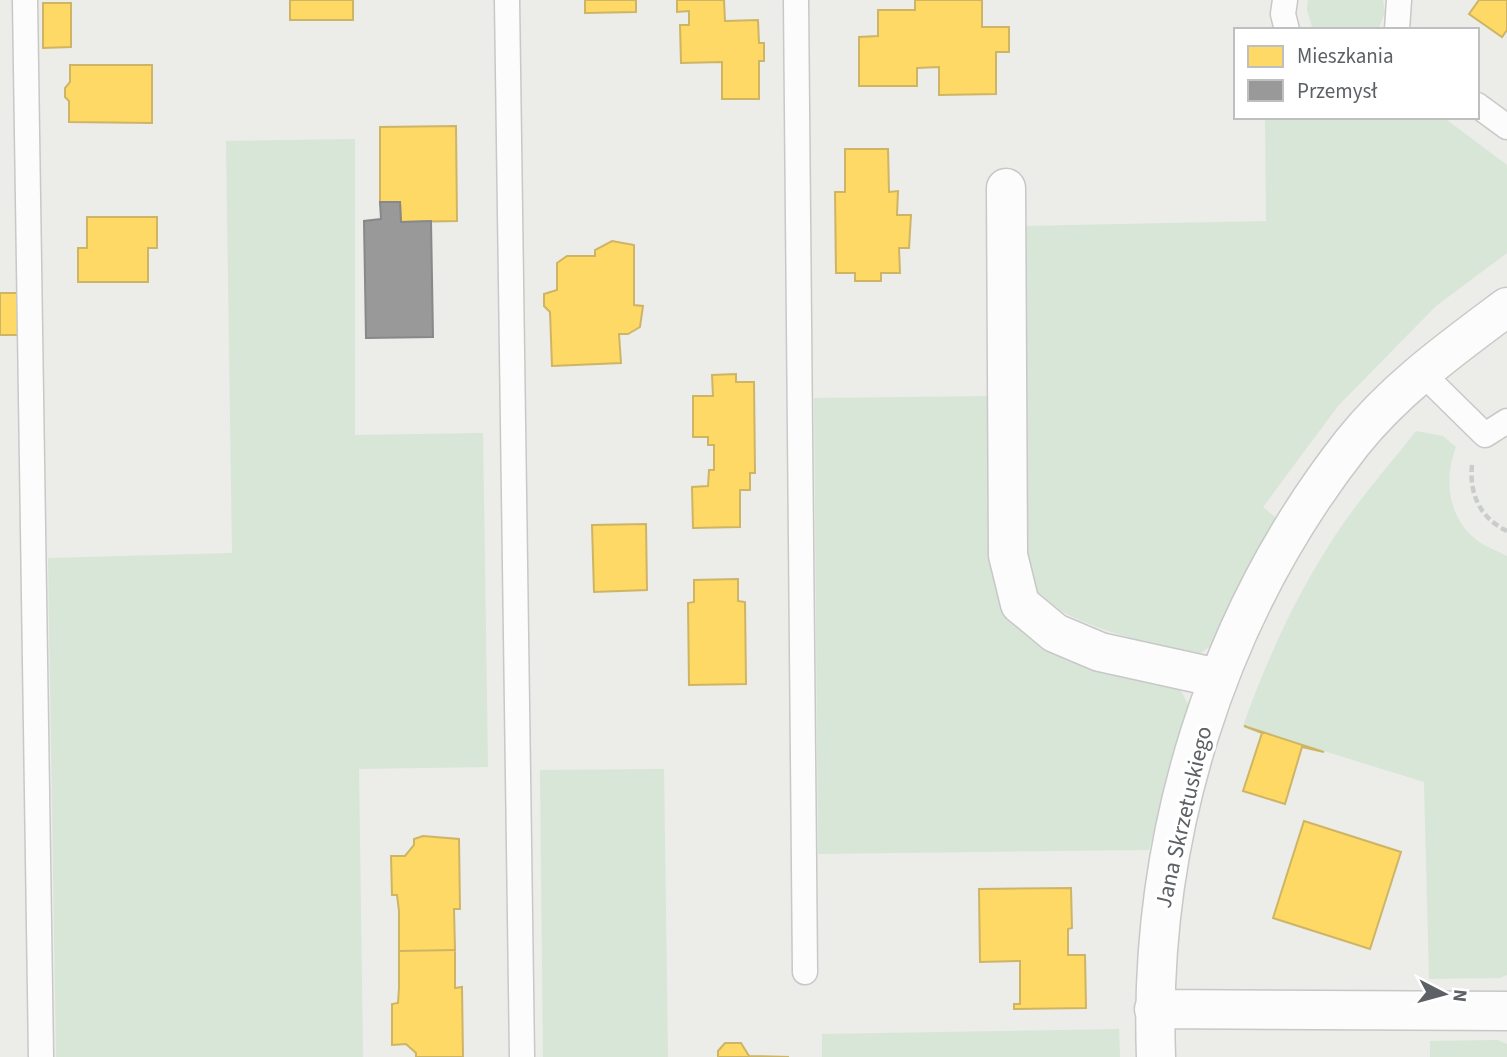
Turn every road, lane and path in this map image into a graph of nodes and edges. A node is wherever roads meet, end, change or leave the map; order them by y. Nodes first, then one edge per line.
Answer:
1 (25, 0) edge
2 (507, 0) edge
3 (796, 0) edge
4 (1285, 0) edge
5 (1399, 0) edge
6 (1286, 28) edge
7 (1397, 28) edge
8 (1479, 107) edge
9 (1507, 128) edge
10 (1006, 188) dead end
11 (1507, 307) edge
12 (1421, 372) junction
13 (1507, 421) edge
14 (1485, 435) junction
15 (1507, 531) edge
16 (1218, 678) junction
17 (805, 972) dead end
18 (1154, 1009) junction
19 (1507, 1011) edge
20 (41, 1057) edge
21 (522, 1057) edge
22 (1156, 1057) edge

1 - 20 lane
2 - 21 lane
3 - 17 lane
4 - 6 lane
5 - 7 lane
8 - 9 lane
10 - 16 street
11 - 12 street, Jana Skrzetuskiego
12 - 14 lane
12 - 16 street, Jana Skrzetuskiego
13 - 14 lane
14 - 15 path
16 - 18 street, Jana Skrzetuskiego
18 - 19 street
18 - 22 street, Jana Skrzetuskiego

